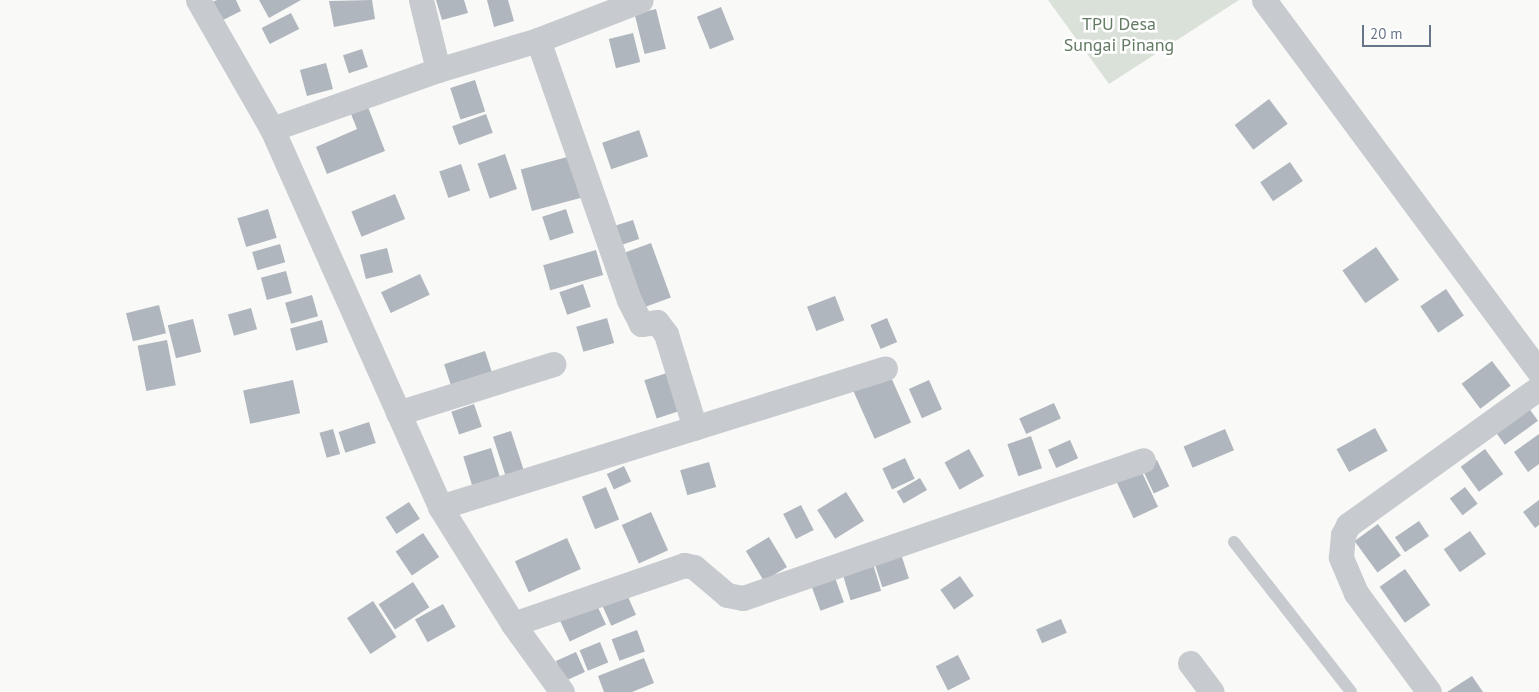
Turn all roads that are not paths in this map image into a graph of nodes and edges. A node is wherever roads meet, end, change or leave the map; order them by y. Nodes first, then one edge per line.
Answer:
1 (198, 0) edge
2 (421, 0) edge
3 (641, 0) edge
4 (1264, 0) edge
5 (538, 40) junction
6 (438, 70) junction
7 (272, 130) junction
8 (553, 364) dead end
9 (885, 368) dead end
10 (1539, 372) edge
11 (1539, 388) edge
12 (398, 413) junction
13 (695, 428) junction
14 (1143, 460) dead end
15 (440, 507) junction
16 (1234, 542) dead end
17 (513, 624) junction
18 (1190, 663) dead end
19 (562, 692) edge
20 (1212, 692) edge
21 (1351, 692) edge
22 (1429, 692) edge

1 - 7 street
2 - 6 street
3 - 5 street
4 - 10 street
5 - 6 street
5 - 13 street
6 - 7 street
7 - 12 street
8 - 12 street
9 - 13 street
11 - 22 street
12 - 15 street
13 - 15 street
14 - 17 street
15 - 17 street
16 - 21 lane
17 - 19 street
18 - 20 street

